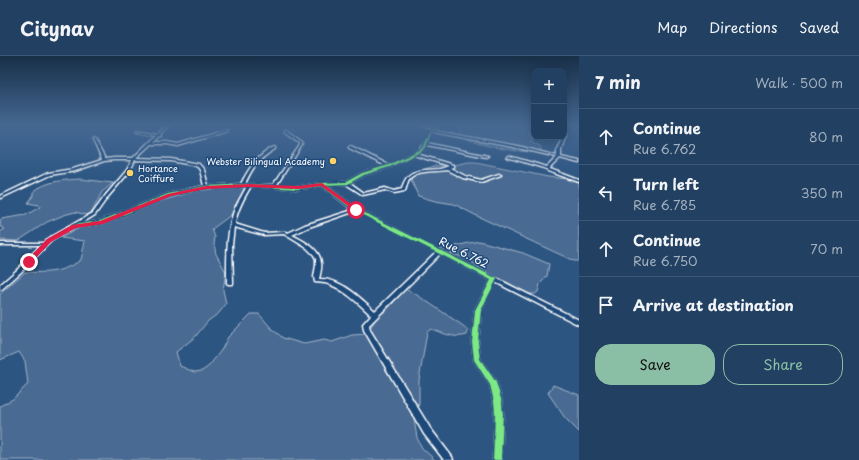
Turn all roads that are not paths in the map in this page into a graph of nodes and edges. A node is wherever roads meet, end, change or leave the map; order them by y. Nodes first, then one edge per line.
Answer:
1 (96, 144) edge
2 (149, 144) edge
3 (172, 144) edge
4 (182, 144) edge
5 (301, 144) edge
6 (426, 144) joint
7 (503, 144) edge
8 (561, 144) edge
9 (350, 147) dead end
10 (274, 148) dead end
11 (414, 154) junction
12 (486, 156) dead end
13 (508, 157) dead end
14 (559, 157) junction
15 (134, 159) junction
16 (104, 160) junction
17 (579, 162) edge
18 (390, 166) junction
19 (447, 168) junction
20 (548, 168) junction
21 (499, 175) dead end
22 (579, 180) edge
23 (347, 183) junction
24 (322, 184) junction
25 (243, 185) junction
26 (250, 185) junction
27 (274, 186) junction
28 (206, 187) junction
29 (0, 197) edge
30 (356, 210) junction
31 (232, 225) junction
32 (74, 226) junction
33 (288, 235) junction
34 (0, 244) edge
35 (44, 244) junction
36 (440, 251) junction
37 (494, 279) junction
38 (230, 283) dead end
39 (0, 288) edge
40 (375, 315) junction
41 (579, 323) edge
42 (449, 460) edge
43 (497, 460) edge

1 - 16 street
2 - 15 street
3 - 4 street
5 - 27 street
6 - 11 street
6 - 12 street
7 - 14 street
8 - 14 street
9 - 18 street
10 - 25 street
11 - 18 street
11 - 19 street
13 - 20 street
14 - 17 street
14 - 20 street
15 - 16 street
15 - 28 street
15 - 32 street
16 - 29 street
18 - 23 street
19 - 21 street
19 - 23 street
20 - 22 street
23 - 24 street
24 - 27 street
24 - 30 street, Rue 6.762
25 - 26 street
25 - 28 street
26 - 27 street
26 - 31 street
28 - 32 street
30 - 33 street
30 - 36 street, Rue 6.762
31 - 33 street
31 - 38 street
32 - 35 street
33 - 40 street
34 - 35 street
35 - 39 street
36 - 37 street, Rue 6.762
36 - 40 street
37 - 41 street
37 - 43 street, Rue 6.762
40 - 42 street

